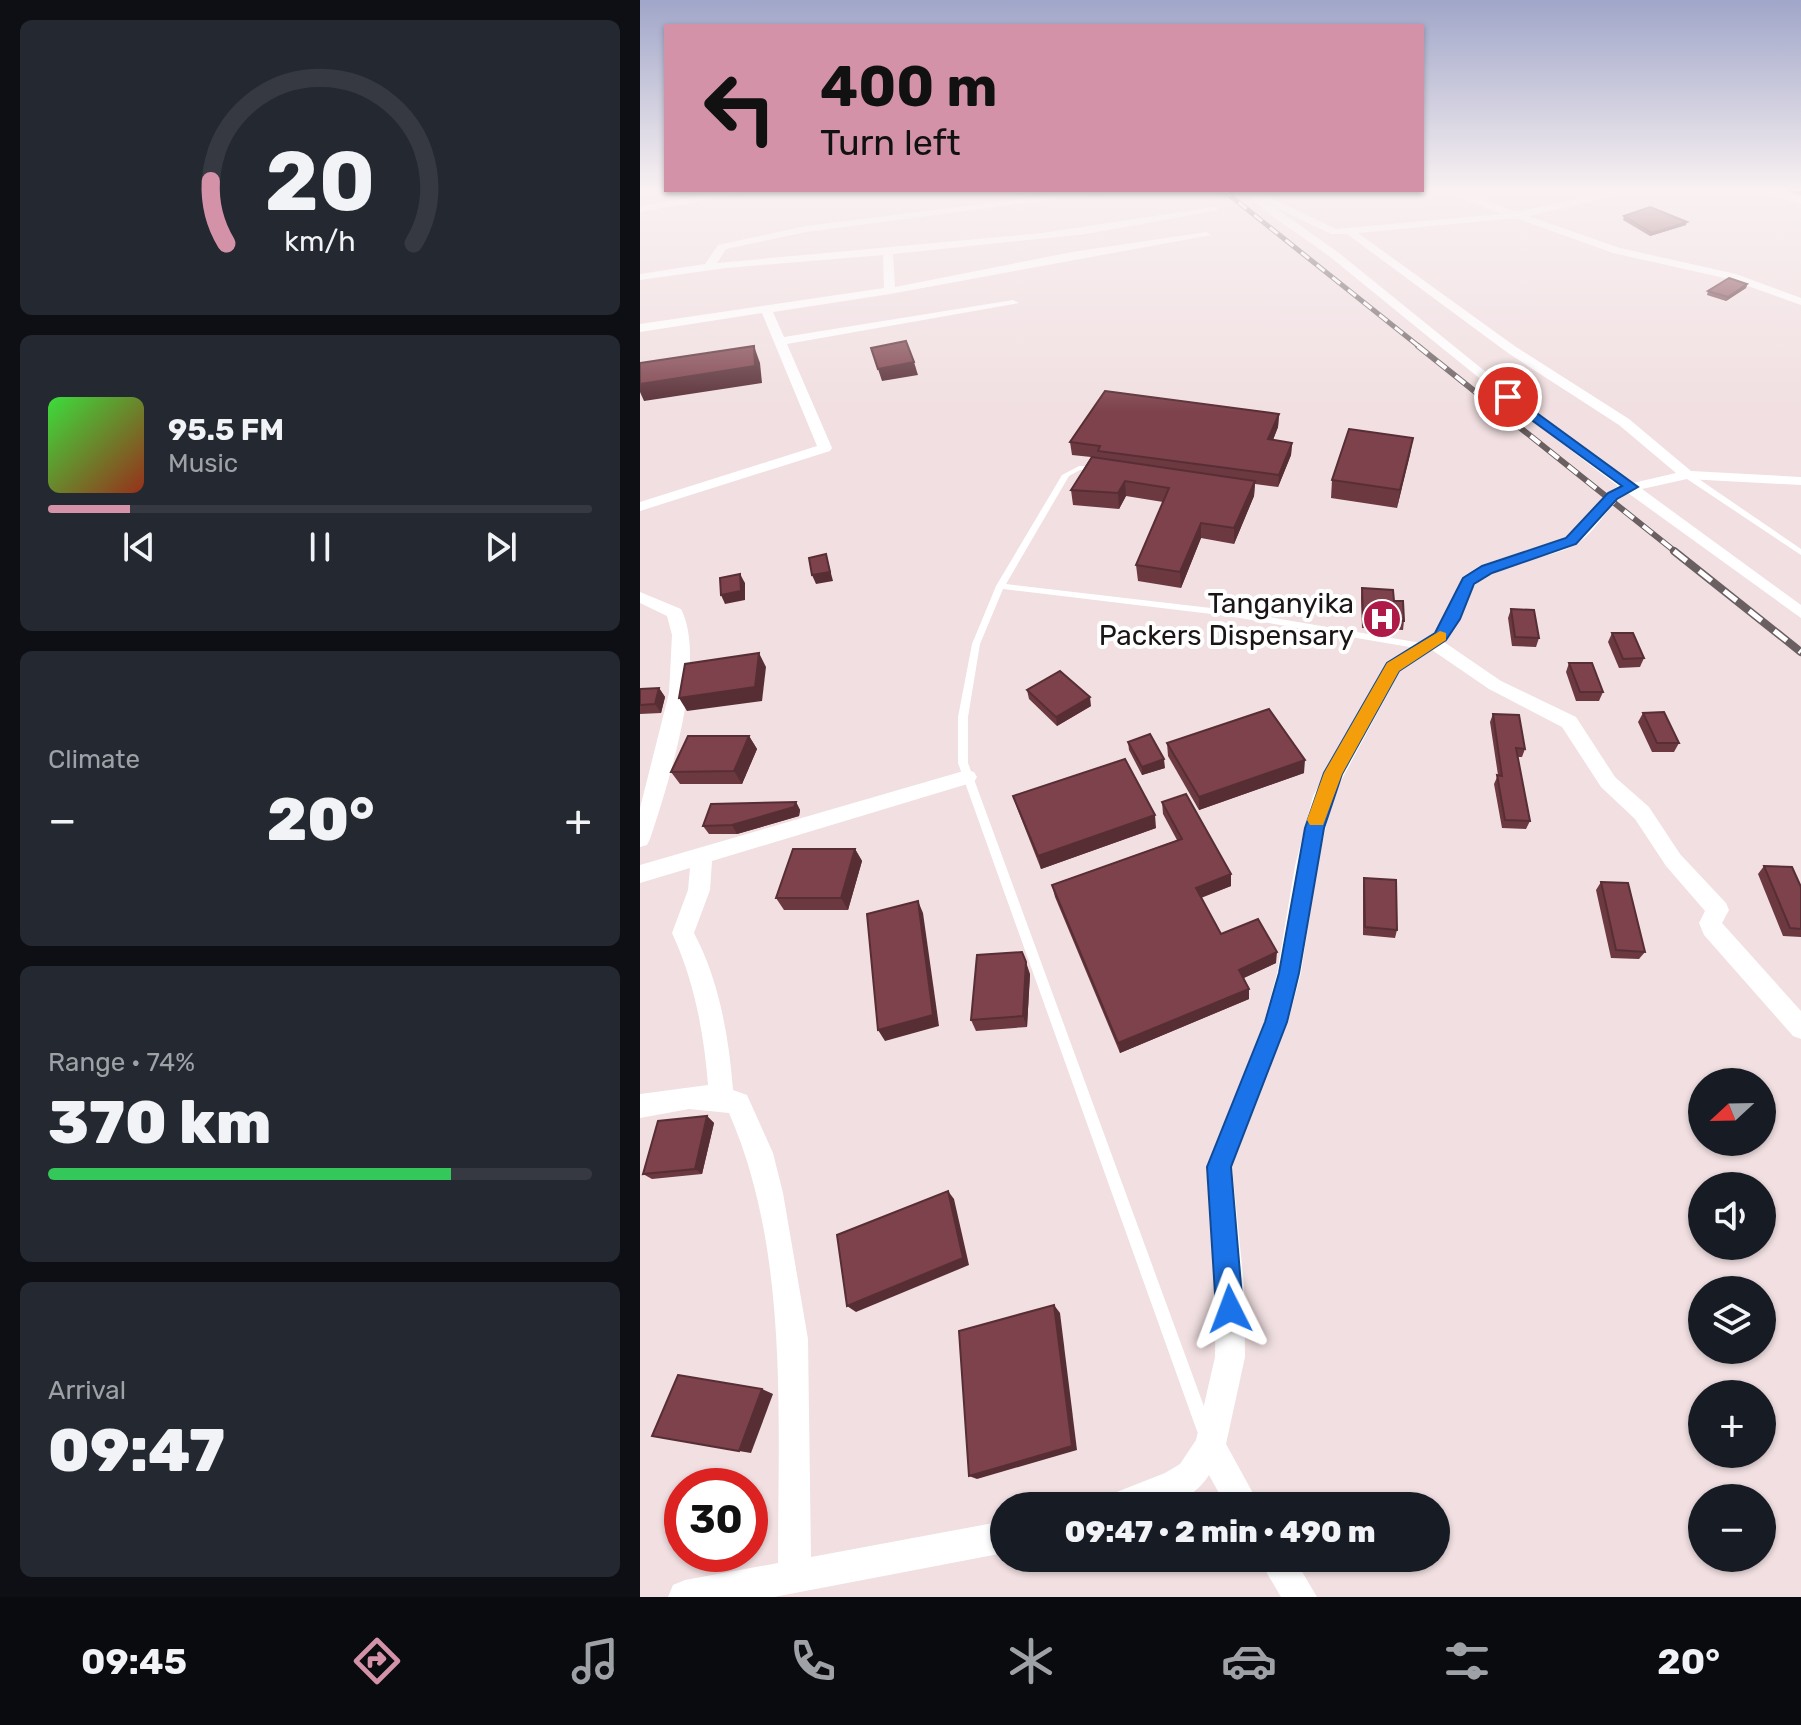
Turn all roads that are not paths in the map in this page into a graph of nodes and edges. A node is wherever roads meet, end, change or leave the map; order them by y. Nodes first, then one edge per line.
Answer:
1 (712, 263) edge
2 (759, 263) edge
3 (889, 263) edge
4 (1034, 263) edge
5 (1344, 263) edge
6 (1392, 263) edge
7 (1670, 263) edge
8 (709, 267) junction
9 (640, 277) edge
10 (890, 291) junction
11 (1801, 302) edge
12 (1013, 303) dead end
13 (766, 308) junction
14 (640, 328) edge
15 (782, 341) junction
16 (1112, 470) edge
17 (1687, 475) junction
18 (1801, 481) edge
19 (1631, 487) junction
20 (640, 507) edge
21 (1801, 553) edge
22 (1000, 586) junction
23 (640, 598) edge
24 (1801, 613) edge
25 (1430, 645) junction
26 (967, 777) junction
27 (640, 839) edge
28 (702, 857) junction
29 (640, 874) edge
30 (1801, 1028) edge
31 (721, 1097) junction
32 (640, 1106) edge
33 (1210, 1446) junction
34 (1158, 1492) edge
35 (1236, 1492) edge
36 (990, 1539) edge
37 (1284, 1572) edge
38 (795, 1574) junction
39 (685, 1597) edge
40 (1300, 1597) edge

1 - 8 street
2 - 8 street
3 - 10 street
4 - 10 street
5 - 19 street
6 - 17 street
7 - 11 street
8 - 9 street
10 - 13 street
12 - 15 street
13 - 14 street
13 - 15 street
15 - 20 street
16 - 22 lane
17 - 18 street
17 - 19 street
17 - 21 lane
19 - 24 street
19 - 25 street
22 - 25 lane
22 - 26 lane
23 - 27 street
25 - 30 street
25 - 33 street
26 - 28 street
26 - 33 lane
28 - 29 street
28 - 31 street
31 - 32 street
31 - 38 street
33 - 34 street
33 - 35 street
36 - 38 street
37 - 40 street
38 - 39 street

